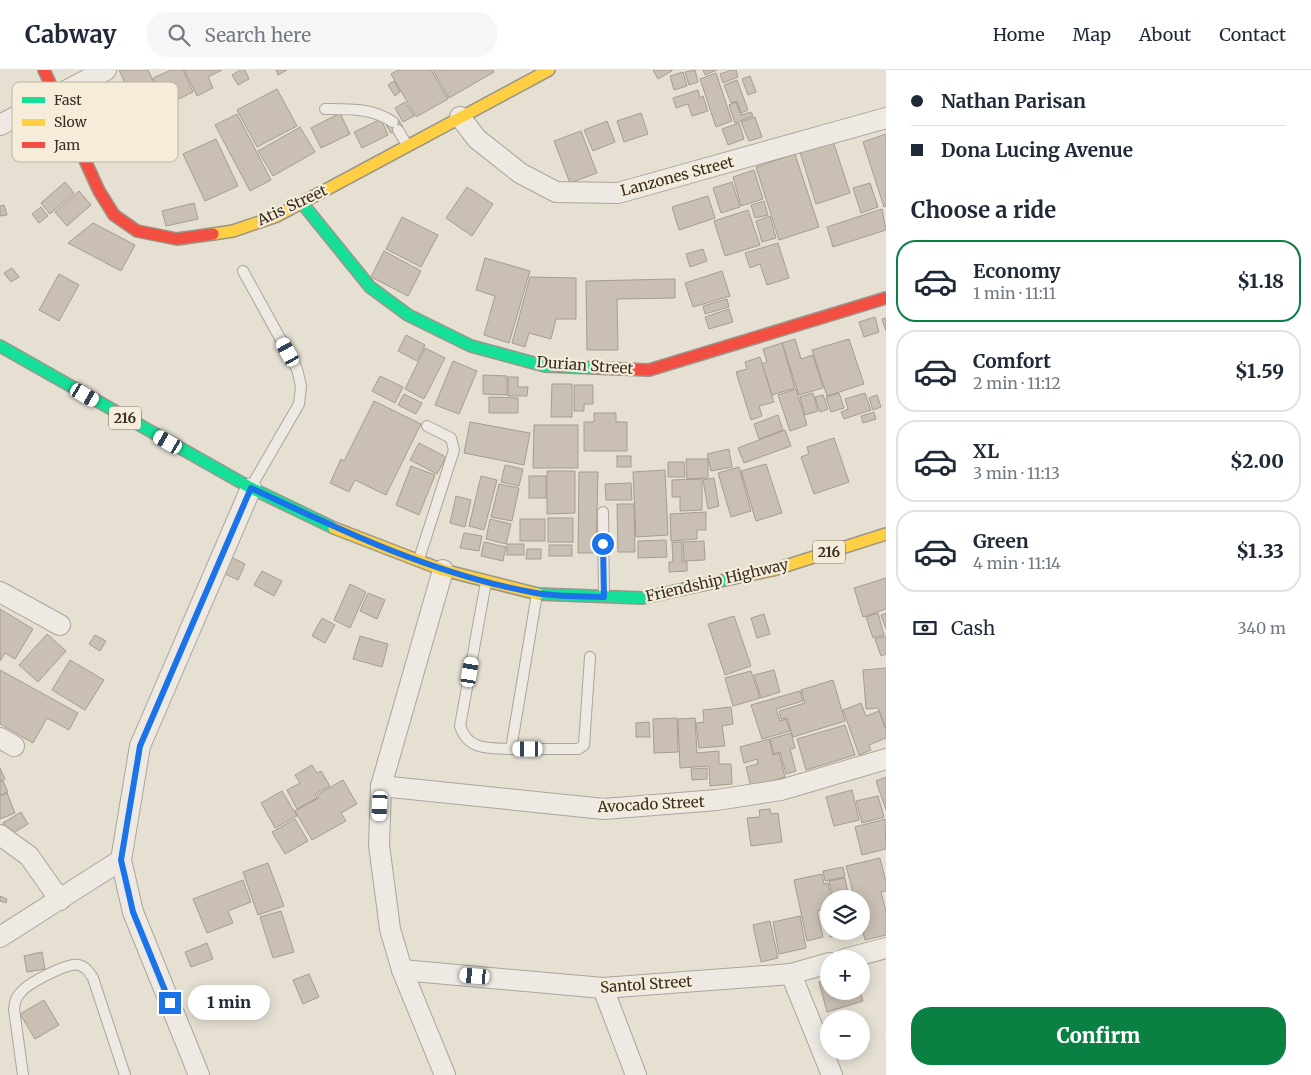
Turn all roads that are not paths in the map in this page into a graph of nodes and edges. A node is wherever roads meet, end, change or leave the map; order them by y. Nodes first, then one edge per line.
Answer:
1 (44, 70) edge
2 (106, 70) edge
3 (549, 70) edge
4 (49, 82) edge
5 (84, 82) edge
6 (325, 109) dead end
7 (12, 118) edge
8 (460, 118) junction
9 (886, 118) edge
10 (0, 124) edge
11 (407, 145) junction
12 (85, 162) edge
13 (302, 203) junction
14 (244, 271) dead end
15 (886, 298) edge
16 (0, 346) edge
17 (427, 426) dead end
18 (251, 488) junction
19 (603, 512) dead end
20 (886, 534) edge
21 (418, 560) junction
22 (443, 570) junction
23 (486, 581) junction
24 (0, 592) edge
25 (537, 594) junction
26 (604, 597) junction
27 (60, 625) dead end
28 (590, 657) dead end
29 (511, 749) junction
30 (886, 759) edge
31 (382, 786) junction
32 (0, 835) edge
33 (121, 860) junction
34 (60, 900) junction
35 (0, 937) edge
36 (886, 948) edge
37 (870, 952) edge
38 (820, 966) edge
39 (402, 970) junction
40 (791, 974) junction
41 (602, 988) junction
42 (23, 1075) edge
43 (125, 1075) edge
44 (199, 1075) edge
45 (444, 1075) edge
46 (636, 1075) edge
47 (832, 1075) edge

1 - 4 street, Atis Street
2 - 5 street
3 - 8 street, Atis Street
6 - 11 lane
7 - 10 street
8 - 9 street, Lanzones Street
8 - 11 street, Atis Street
11 - 13 street, Atis Street
12 - 13 street, Atis Street
13 - 15 street, Durian Street
14 - 18 lane
16 - 18 street, Friendship Highway / 216
17 - 21 lane
18 - 21 street, Friendship Highway / 216
18 - 33 street
19 - 26 lane
20 - 26 street, Friendship Highway / 216
21 - 22 street, Friendship Highway / 216
22 - 23 street, Friendship Highway / 216
22 - 31 street
23 - 25 street, Friendship Highway / 216
23 - 29 lane
24 - 27 street
25 - 26 street, Friendship Highway / 216
25 - 29 lane
28 - 29 lane
30 - 31 street, Avocado Street
31 - 39 street
32 - 34 street
33 - 34 street
33 - 44 street
34 - 35 street
36 - 37 street
38 - 40 street, Santol Street
39 - 41 street, Santol Street
39 - 45 street
40 - 41 street, Santol Street
40 - 47 street
41 - 46 street
42 - 43 lane

